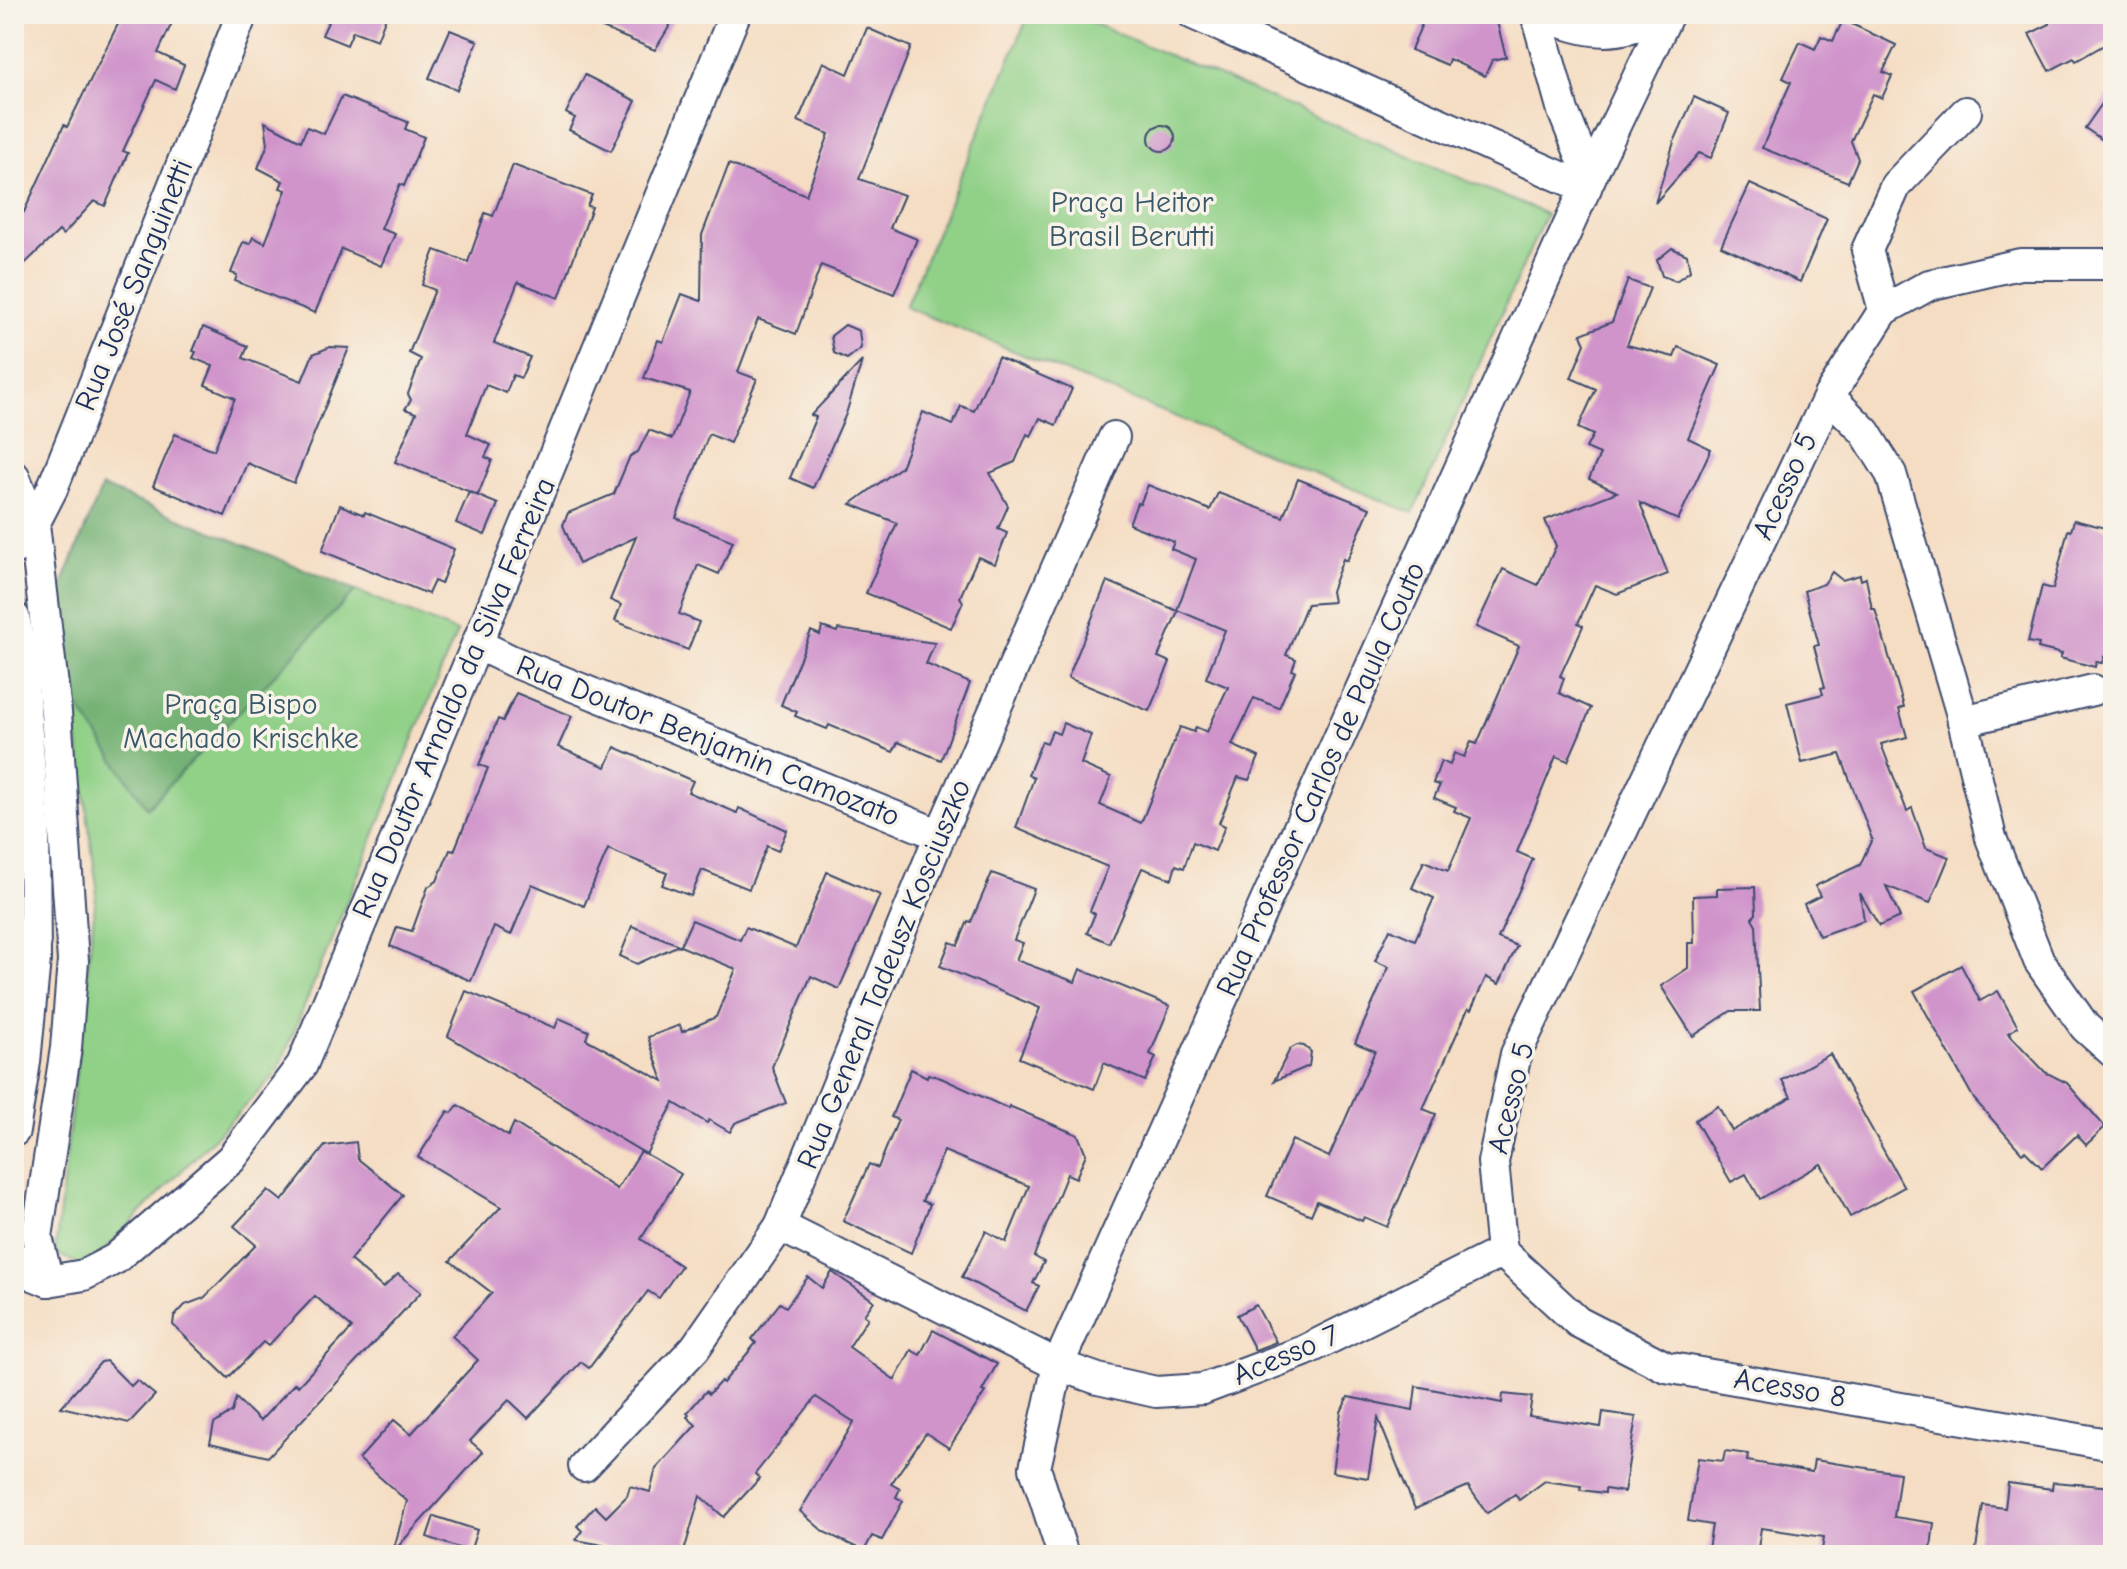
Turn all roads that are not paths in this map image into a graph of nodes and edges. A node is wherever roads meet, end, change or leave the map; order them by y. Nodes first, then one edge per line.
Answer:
1 (242, 14) edge
2 (735, 14) edge
3 (1193, 14) edge
4 (1538, 14) edge
5 (1667, 14) edge
6 (1966, 112) dead end
7 (1588, 183) junction
8 (2113, 264) edge
9 (1884, 310) junction
10 (1829, 396) junction
11 (1114, 437) dead end
12 (14, 476) edge
13 (34, 524) junction
14 (14, 549) edge
15 (14, 617) edge
16 (477, 644) junction
17 (2093, 690) dead end
18 (1963, 721) junction
19 (940, 835) junction
20 (2113, 1052) edge
21 (14, 1131) edge
22 (780, 1226) junction
23 (1502, 1252) junction
24 (14, 1257) edge
25 (48, 1281) junction
26 (1058, 1365) junction
27 (2113, 1445) edge
28 (584, 1466) dead end
29 (1063, 1555) edge

1 - 13 street, Rua José Sanguinetti
2 - 16 street, Rua Doutor Arnaldo da Silva Ferreira
3 - 7 street
4 - 5 street
4 - 7 street
5 - 7 street, Rua Professor Carlos de Paula Couto
6 - 9 street
7 - 26 street, Rua Professor Carlos de Paula Couto
8 - 9 street
9 - 10 street
10 - 18 street, Acesso 5
10 - 23 street, Acesso 5
11 - 19 street, Rua General Tadeusz Kosciuszko
12 - 13 street
13 - 14 street, Rua José Sanguinetti
13 - 25 street
15 - 21 street
16 - 19 street, Rua Doutor Benjamin Camozato
16 - 25 street, Rua Doutor Arnaldo da Silva Ferreira
17 - 18 street
18 - 20 street, Acesso 5
19 - 22 street, Rua General Tadeusz Kosciuszko
22 - 26 street, Acesso 7
22 - 28 street, Rua General Tadeusz Kosciuszko
23 - 26 street, Acesso 7
23 - 27 street, Acesso 8
24 - 25 street
26 - 29 street, Rua Professor Carlos de Paula Couto

